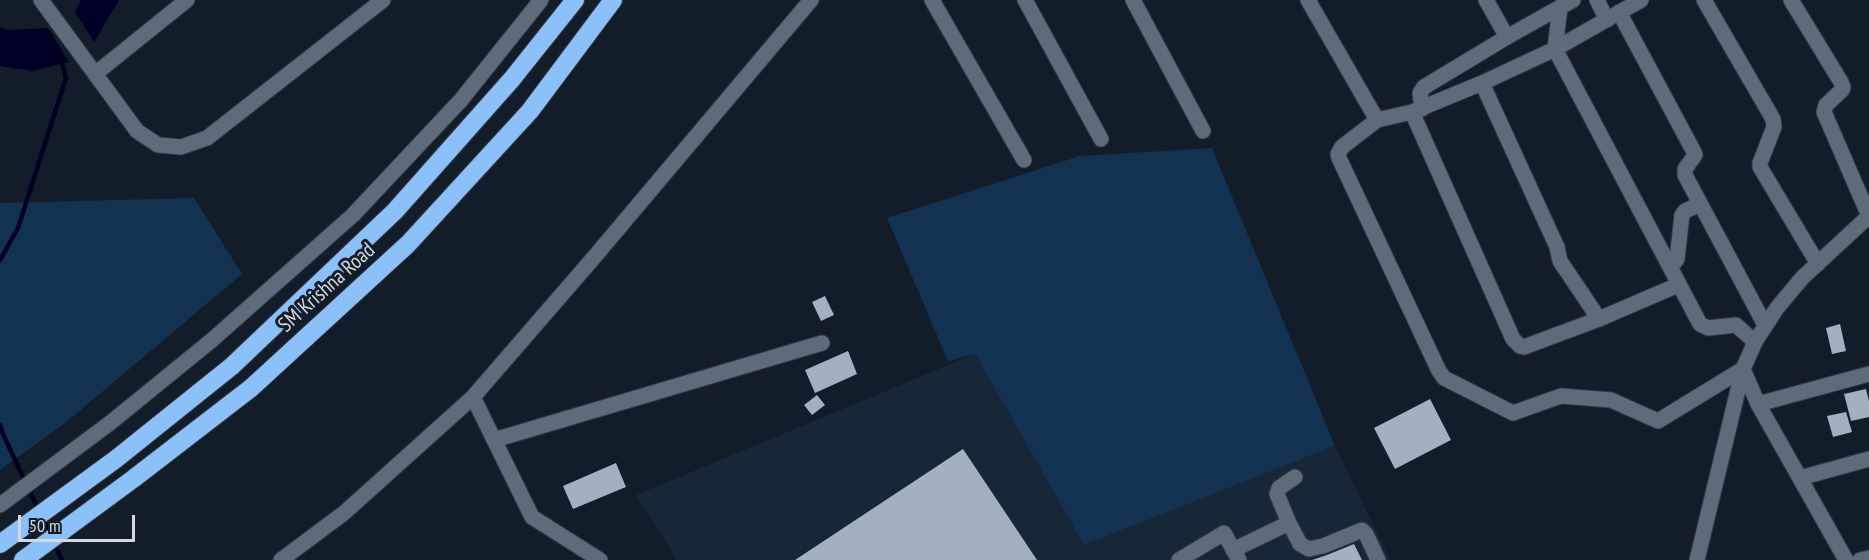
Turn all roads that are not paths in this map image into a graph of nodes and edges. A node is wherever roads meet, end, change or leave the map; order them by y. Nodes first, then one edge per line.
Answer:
1 (41, 0) edge
2 (187, 0) edge
3 (383, 0) edge
4 (541, 0) edge
5 (575, 0) edge
6 (614, 0) edge
7 (811, 0) edge
8 (932, 0) edge
9 (1025, 0) edge
10 (1133, 0) edge
11 (1308, 0) edge
12 (1486, 0) edge
13 (1596, 0) edge
14 (1641, 0) edge
15 (1704, 0) edge
16 (1791, 0) edge
17 (1566, 4) edge
18 (1613, 16) junction
19 (1507, 37) junction
20 (1555, 49) junction
21 (95, 74) junction
22 (1482, 83) junction
23 (1417, 110) junction
24 (1377, 120) junction
25 (1203, 131) dead end
26 (1101, 139) dead end
27 (1024, 160) dead end
28 (1700, 204) junction
29 (1869, 216) edge
30 (1818, 264) junction
31 (1671, 267) junction
32 (1678, 285) junction
33 (1599, 319) junction
34 (1765, 325) junction
35 (1755, 342) junction
36 (822, 343) dead end
37 (1743, 369) junction
38 (1869, 374) edge
39 (473, 397) junction
40 (1758, 404) junction
41 (494, 440) junction
42 (1869, 459) edge
43 (1295, 477) dead end
44 (1800, 478) junction
45 (0, 505) edge
46 (1289, 523) junction
47 (0, 544) edge
48 (1236, 555) edge
49 (1869, 558) edge
50 (23, 560) edge
51 (280, 560) edge
52 (600, 560) edge
53 (1179, 560) edge
54 (1378, 560) edge
55 (1697, 560) edge
56 (1846, 560) edge
57 (1860, 560) edge

1 - 21 street
2 - 21 street
3 - 21 street
4 - 45 street, SM Krishna Road
5 - 47 highway, SM Krishna Road
6 - 50 highway, SM Krishna Road
7 - 39 street
8 - 27 street
9 - 26 street
10 - 25 street
11 - 24 street
12 - 19 street
13 - 18 street
14 - 18 street
15 - 30 street
16 - 29 street
17 - 19 street
17 - 20 street
18 - 20 street
18 - 28 street
19 - 23 street
20 - 22 street
20 - 31 street
22 - 23 street
22 - 33 street
23 - 24 street
23 - 33 street
24 - 37 street
28 - 31 street
28 - 34 street
29 - 30 street
30 - 34 street
31 - 32 street
32 - 33 street
32 - 35 street
34 - 35 street
35 - 37 street
36 - 41 street
37 - 40 street
37 - 55 street
38 - 40 street
39 - 41 street
39 - 51 street
40 - 44 street
41 - 52 street
42 - 44 street
43 - 46 street
44 - 56 street
46 - 48 street
46 - 54 street
48 - 53 street
49 - 57 street

